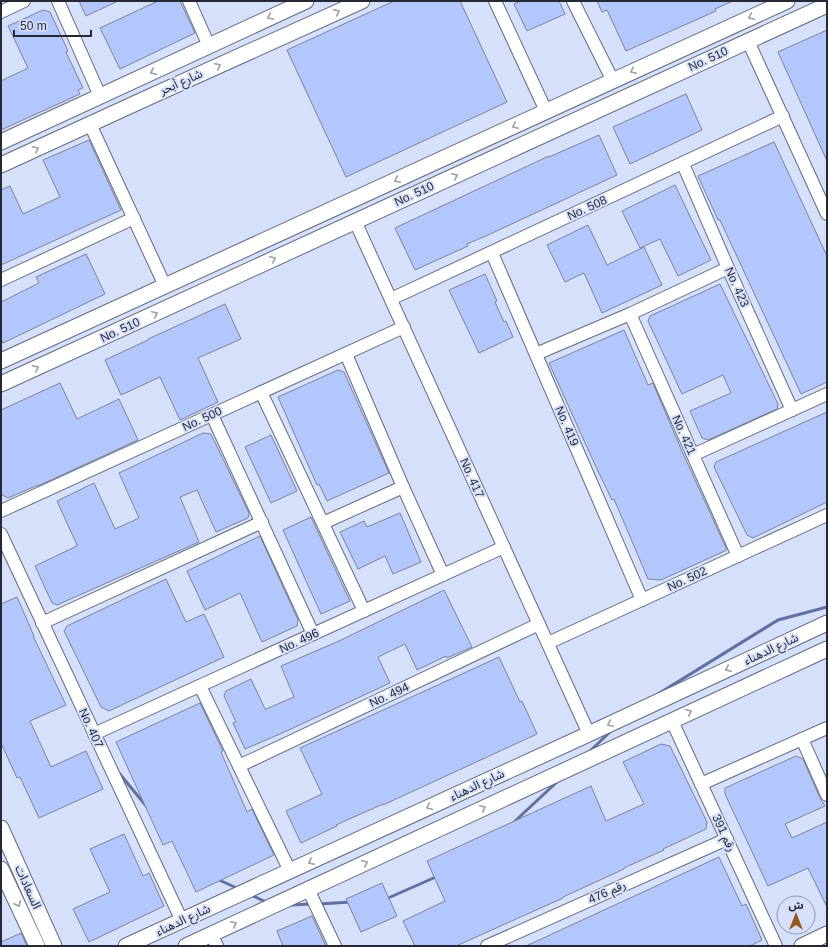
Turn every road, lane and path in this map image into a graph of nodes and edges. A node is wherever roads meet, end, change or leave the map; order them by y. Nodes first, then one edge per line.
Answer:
1 (24, 1) edge
2 (58, 1) edge
3 (189, 1) edge
4 (306, 1) edge
5 (362, 1) edge
6 (495, 1) edge
7 (573, 1) edge
8 (787, 1) edge
9 (823, 5) edge
10 (1, 12) edge
11 (748, 41) junction
12 (209, 46) junction
13 (612, 81) junction
14 (100, 96) junction
15 (546, 111) junction
16 (783, 116) junction
17 (90, 124) junction
18 (1, 142) edge
19 (683, 164) junction
20 (1, 165) edge
21 (346, 203) junction
22 (827, 214) edge
23 (134, 218) junction
24 (355, 222) junction
25 (492, 252) junction
26 (728, 268) junction
27 (1, 280) edge
28 (165, 286) junction
29 (391, 300) junction
30 (630, 314) junction
31 (404, 327) junction
32 (346, 354) junction
33 (536, 354) junction
34 (1, 361) edge
35 (1, 384) edge
36 (261, 392) junction
37 (827, 394) edge
38 (792, 410) junction
39 (212, 415) junction
40 (693, 455) junction
41 (403, 487) junction
42 (1, 511) edge
43 (827, 515) edge
44 (262, 522) junction
45 (323, 522) junction
46 (1, 534) edge
47 (504, 547) junction
48 (738, 556) junction
49 (443, 575) junction
50 (642, 600) junction
51 (364, 611) junction
52 (42, 623) junction
53 (827, 623) edge
54 (539, 624) junction
55 (313, 634) junction
56 (548, 643) junction
57 (827, 649) edge
58 (200, 686) junction
59 (672, 721) junction
60 (827, 728) edge
61 (94, 734) junction
62 (584, 736) junction
63 (802, 739) junction
64 (590, 759) junction
65 (239, 766) junction
66 (701, 784) junction
67 (827, 795) edge
68 (1, 828) edge
69 (726, 839) junction
70 (290, 871) junction
71 (2, 873) edge
72 (308, 889) junction
73 (182, 921) junction
74 (827, 934) edge
75 (214, 940) edge
76 (37, 946) edge
77 (54, 946) edge
78 (126, 946) edge
79 (186, 946) edge
80 (335, 946) edge
81 (487, 946) edge
82 (776, 946) edge
83 (802, 946) edge

1 - 10 street
2 - 14 street
3 - 12 street
4 -> 12 street, شارع أبحر
17 -> 5 street, شارع أبحر
6 - 15 street
7 - 13 street
8 -> 13 street, No. 510
9 - 11 street, No. 510
11 - 16 street
24 -> 11 street, No. 510
12 -> 14 street, شارع أبحر
13 - 15 street, No. 510
14 - 18 street, شارع أبحر
15 -> 21 street, No. 510
16 - 19 street, No. 508
16 - 22 street
20 -> 17 street, شارع أبحر
17 - 23 street
19 - 25 street, No. 508
19 - 26 street, No. 423
21 - 24 street
21 - 28 street, No. 510
23 - 27 street
23 - 28 street
24 - 29 street, No. 417
35 -> 24 street, No. 510
25 - 29 street, No. 508
25 - 33 street, No. 419
26 - 30 street
26 - 38 street, No. 423
28 - 34 street, No. 510
29 - 31 street, No. 417
30 - 33 street
30 - 40 street, No. 421
31 - 32 street, No. 500
31 - 47 street, No. 417
32 - 36 street, No. 500
32 - 41 street
33 - 50 street, No. 419
36 - 39 street, No. 500
36 - 45 street
37 - 38 street
38 - 40 street
39 - 42 street, No. 500
39 - 44 street
40 - 48 street, No. 421
41 - 45 street
41 - 49 street
43 - 48 street, No. 502
44 - 52 street
44 - 55 street
45 - 51 street
46 - 52 street, No. 407
47 - 49 street, No. 496
47 - 54 street, No. 417
48 - 50 street, No. 502
49 - 51 street, No. 496
50 - 56 street, No. 502
51 - 55 street, No. 496
52 - 61 street, No. 407
53 -> 62 street, شارع الدهناء
54 - 56 street, No. 417
54 - 65 street, No. 494
55 - 58 street, No. 496
56 - 62 street, No. 417
59 -> 57 street, شارع الدهناء
58 - 61 street, No. 496
58 - 65 street
59 - 64 street, شارع الدهناء
59 - 66 street, رقم 391
60 - 63 street
61 - 73 street, No. 407
62 - 64 street
62 -> 70 street, شارع الدهناء
63 - 66 street
63 - 67 street
72 -> 64 street, شارع الدهناء
65 - 70 street
66 - 69 street, رقم 391
68 - 77 street, السعادات
69 - 81 street, رقم 476
69 - 82 street, رقم 391
70 - 73 street, شارع الدهناء
71 -> 76 street, السعادات
75 -> 72 street, شارع الدهناء
72 - 80 street
73 - 78 street, شارع الدهناء
74 - 83 street
75 - 79 street, شارع الدهناء

